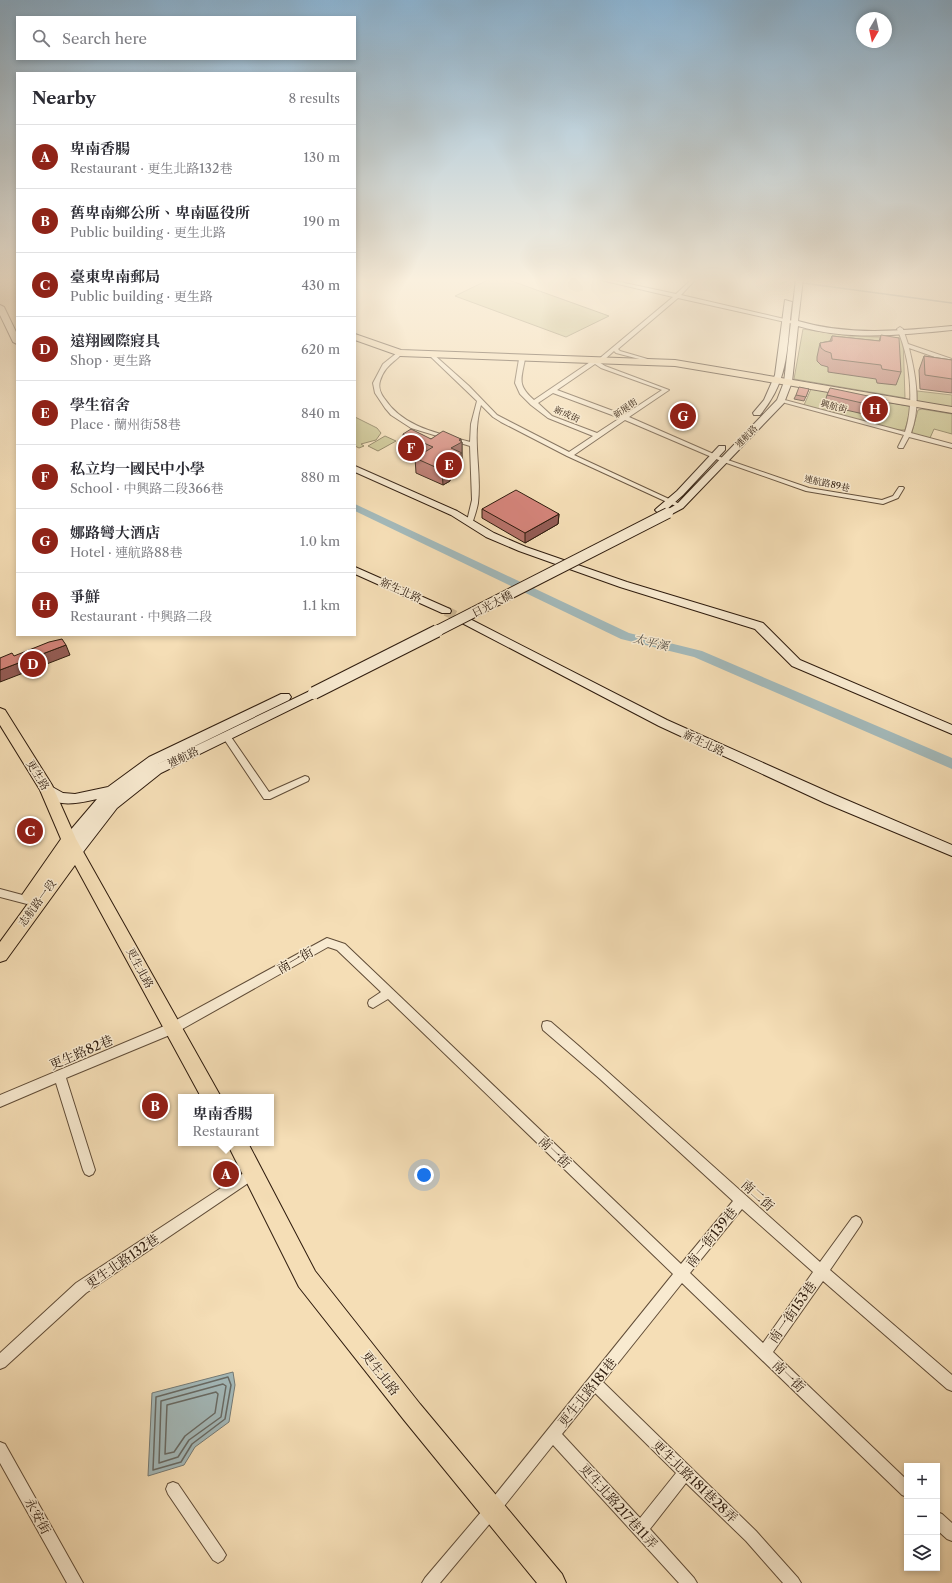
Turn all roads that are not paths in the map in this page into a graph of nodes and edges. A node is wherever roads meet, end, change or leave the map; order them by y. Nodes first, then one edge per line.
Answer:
1 (400, 353) joint
2 (609, 353) edge
3 (620, 353) edge
4 (784, 353) edge
5 (790, 353) edge
6 (907, 353) edge
7 (929, 353) edge
8 (432, 355) junction
9 (522, 358) junction
10 (595, 361) junction
11 (952, 361) edge
12 (654, 362) junction
13 (783, 382) junction
14 (554, 391) junction
15 (480, 400) junction
16 (781, 402) junction
17 (533, 404) junction
18 (914, 404) junction
19 (952, 410) edge
20 (626, 418) junction
21 (751, 425) junction
22 (908, 435) junction
23 (599, 436) junction
24 (472, 445) junction
25 (952, 446) edge
26 (901, 447) dead end
27 (570, 455) junction
28 (719, 457) junction
29 (356, 469) edge
30 (901, 488) dead end
31 (671, 500) junction
32 (680, 506) junction
33 (664, 511) junction
34 (470, 521) junction
35 (356, 570) edge
36 (446, 611) tunnel mouth
37 (464, 620) tunnel mouth
38 (309, 690) junction
39 (0, 713) edge
40 (952, 730) edge
41 (226, 736) junction
42 (166, 759) junction
43 (305, 779) dead end
44 (47, 789) junction
45 (113, 790) junction
46 (72, 846) junction
47 (952, 851) edge
48 (0, 893) edge
49 (27, 900) junction
50 (0, 938) edge
51 (0, 955) edge
52 (388, 993) junction
53 (373, 1003) dead end
54 (547, 1026) dead end
55 (173, 1028) junction
56 (60, 1076) junction
57 (209, 1094) edge
58 (0, 1101) edge
59 (239, 1146) edge
60 (89, 1170) dead end
61 (253, 1173) junction
62 (741, 1200) junction
63 (856, 1222) dead end
64 (821, 1272) junction
65 (682, 1273) junction
66 (764, 1353) junction
67 (0, 1362) edge
68 (594, 1383) junction
69 (952, 1384) edge
70 (553, 1434) junction
71 (0, 1448) edge
72 (686, 1472) junction
73 (904, 1487) edge
74 (173, 1489) dead end
75 (492, 1510) junction
76 (940, 1522) edge
77 (640, 1530) junction
78 (952, 1534) edge
79 (218, 1555) dead end
80 (435, 1581) edge
81 (687, 1581) edge
82 (791, 1582) edge
83 (76, 1583) edge
84 (553, 1583) edge

1 - 8 main road
1 - 24 street
2 - 10 street
3 - 12 street
4 - 13 street, 連航路
5 - 13 street, 連航路
6 - 18 street
7 - 11 street
8 - 9 main road
8 - 15 street
9 - 10 main road
9 - 17 street, 新成街
10 - 12 main road
10 - 14 street
10 - 20 street, 新展街
12 - 13 main road
13 - 16 street, 連航路
13 - 18 main road
13 - 21 street, 連航路
14 - 17 street
14 - 20 street, 連航路89巷
15 - 24 street
15 - 27 street
16 - 21 street, 連航路
16 - 22 street, 興航街
17 - 23 street, 新成街
18 - 19 main road
18 - 22 street
20 - 23 street, 新展街
20 - 28 street, 連航路89巷
21 - 28 street, 連航路
22 - 25 street, 興航街
22 - 26 street
23 - 27 street, 新展街
24 - 34 street
27 - 31 street
28 - 30 street, 連航路89巷
28 - 31 street, 連航路
28 - 32 street, 連航路
29 - 34 street
31 - 32 street
31 - 33 street, 連航路
32 - 33 street, 連航路
33 - 38 street, 日光大橋, bridge
34 - 40 street
35 - 36 street, 新生北路
37 - 47 street, 新生北路
38 - 41 street, 連航路
38 - 42 street, 連航路
39 - 44 main road, 更生路
41 - 42 street, 連航路
41 - 43 street
42 - 45 street, 連航路
42 - 46 street, 連航路
44 - 45 street
44 - 46 main road, 更生路
45 - 46 street, 連航路
46 - 49 main road, 志航路一段
46 - 51 main road, 志航路一段
46 - 55 main road, 更生北路
48 - 49 street
49 - 50 main road, 志航路一段
52 - 53 street
52 - 55 street, 南一街
52 - 65 street, 南一街
54 - 62 street, 南二街
55 - 56 street, 更生路82巷
55 - 57 main road, 更生北路
56 - 58 street, 更生路82巷
56 - 60 street
59 - 61 main road, 更生北路
61 - 67 street, 更生北路132巷
61 - 75 main road, 更生北路
62 - 64 street, 南二街
62 - 65 street, 南一街139巷
63 - 64 street, 南一街153巷
64 - 66 street, 南一街153巷
64 - 69 street, 南二街
65 - 66 street, 南一街
65 - 68 street, 更生北路181巷
66 - 73 street, 南一街
68 - 70 street, 更生北路181巷
68 - 72 street, 更生北路181巷28弄
70 - 75 street, 更生北路181巷
70 - 77 street, 更生北路217巷11弄
71 - 83 street, 永安街
72 - 77 street
72 - 82 street, 更生北路181巷28弄
74 - 79 street
75 - 80 street, 更生北路181巷
75 - 84 main road, 更生北路
76 - 78 street
77 - 81 street, 更生北路217巷11弄

